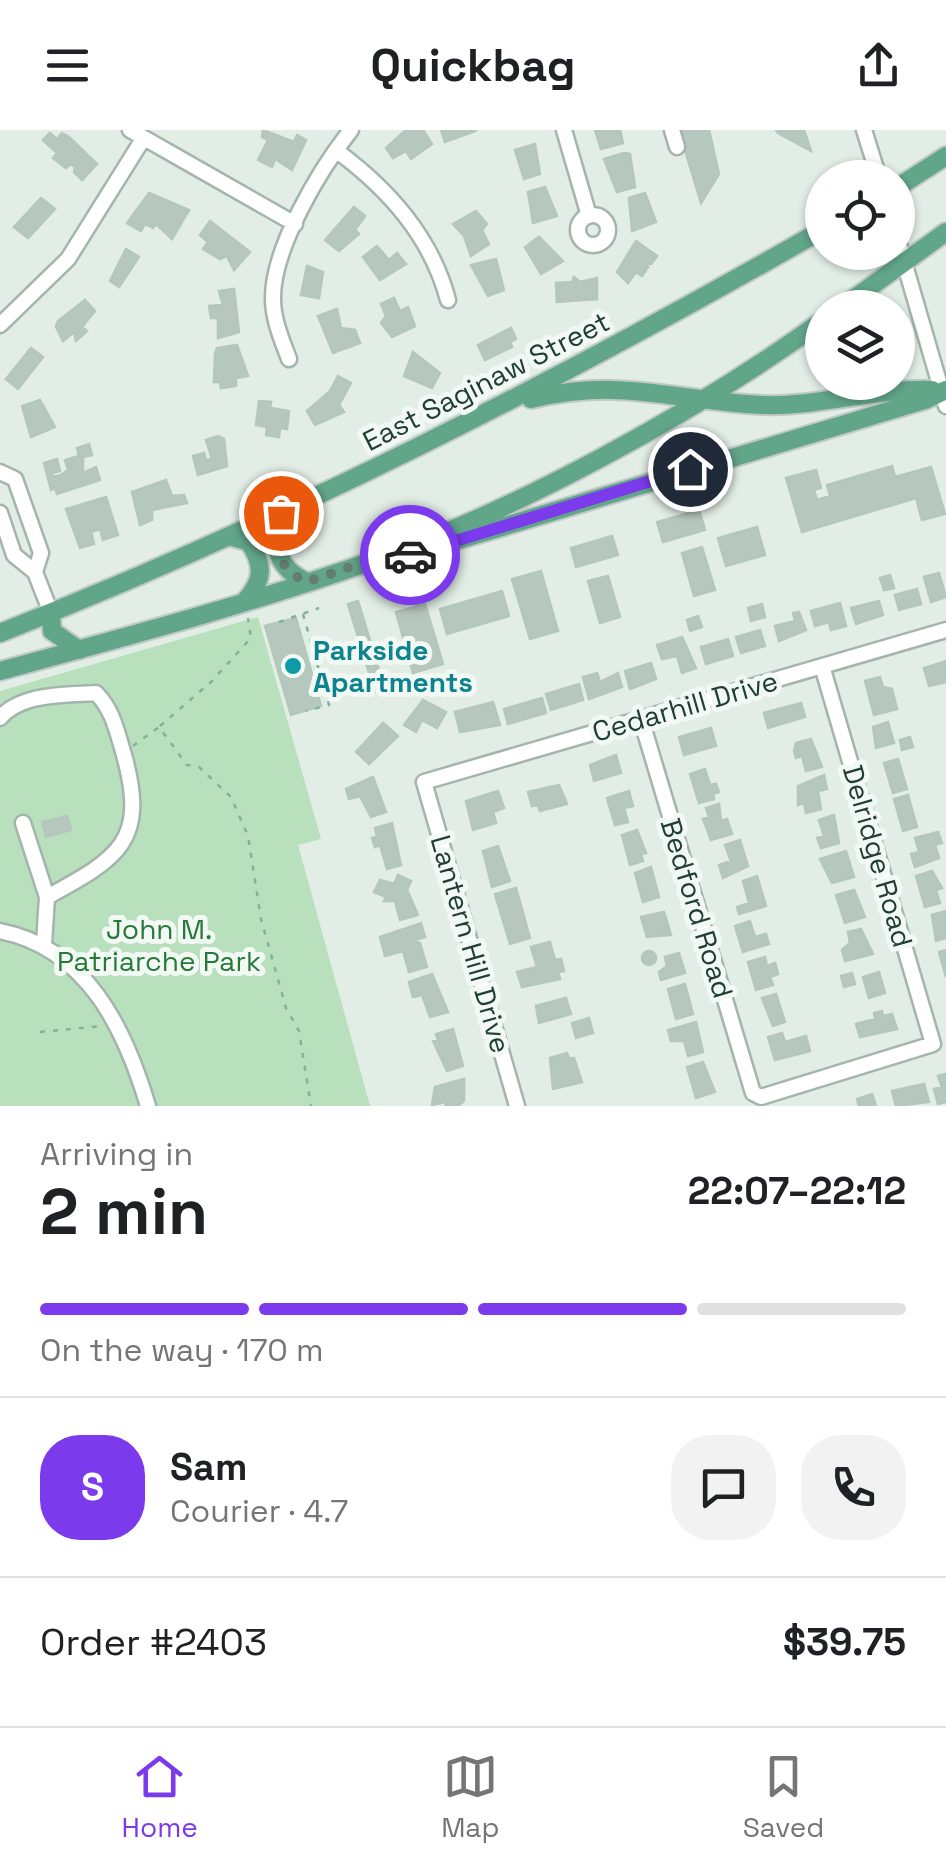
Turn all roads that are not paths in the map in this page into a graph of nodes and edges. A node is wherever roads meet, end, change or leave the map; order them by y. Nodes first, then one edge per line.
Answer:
1 (351, 130) edge
2 (564, 130) edge
3 (672, 130) edge
4 (864, 130) edge
5 (136, 134) edge
6 (676, 147) dead end
7 (337, 151) junction
8 (946, 156) edge
9 (873, 160) edge
10 (915, 176) edge
11 (589, 216) dead end
12 (295, 224) junction
13 (946, 232) edge
14 (805, 240) edge
15 (915, 254) edge
16 (893, 270) edge
17 (906, 270) edge
18 (865, 290) edge
19 (448, 300) dead end
20 (0, 325) edge
21 (805, 331) edge
22 (289, 360) dead end
23 (945, 396) edge
24 (701, 399) junction
25 (488, 414) junction
26 (0, 472) edge
27 (0, 513) edge
28 (281, 513) junction
29 (229, 536) junction
30 (390, 553) junction
31 (35, 572) junction
32 (307, 582) junction
33 (246, 607) junction
34 (51, 613) junction
35 (946, 630) edge
36 (0, 633) edge
37 (78, 650) junction
38 (822, 666) junction
39 (0, 672) edge
40 (0, 718) edge
41 (641, 719) junction
42 (424, 782) joint
43 (23, 823) dead end
44 (47, 897) junction
45 (0, 931) edge
46 (44, 944) junction
47 (755, 1097) joint
48 (148, 1106) edge
49 (518, 1106) edge

1 - 7 street
2 - 11 street
3 - 6 street
4 - 9 street
5 - 12 street
5 - 20 street
7 - 12 street
7 - 19 street
8 - 10 main road
12 - 22 street
13 - 15 main road
14 - 25 main road, East Saginaw Street
16 - 18 main road
17 - 23 street
21 - 24 main road
23 - 24 main road
23 - 30 main road
24 - 25 main road
24 - 30 main road
25 - 28 main road, East Saginaw Street
26 - 31 street
27 - 31 street
28 - 29 main road, East Saginaw Street
28 - 32 main road
29 - 33 main road
29 - 34 main road, East Saginaw Street
30 - 32 main road
31 - 34 street
32 - 33 main road
33 - 37 main road
34 - 36 main road, East Saginaw Street
34 - 37 main road
35 - 38 street, Cedarhill Drive
37 - 39 main road
38 - 41 street, Cedarhill Drive
38 - 47 street, Delridge Road
40 - 44 street
41 - 42 street, Cedarhill Drive
41 - 47 street, Bedford Road
42 - 49 street, Lantern Hill Drive
43 - 44 street
44 - 46 street
45 - 46 street
46 - 48 street

